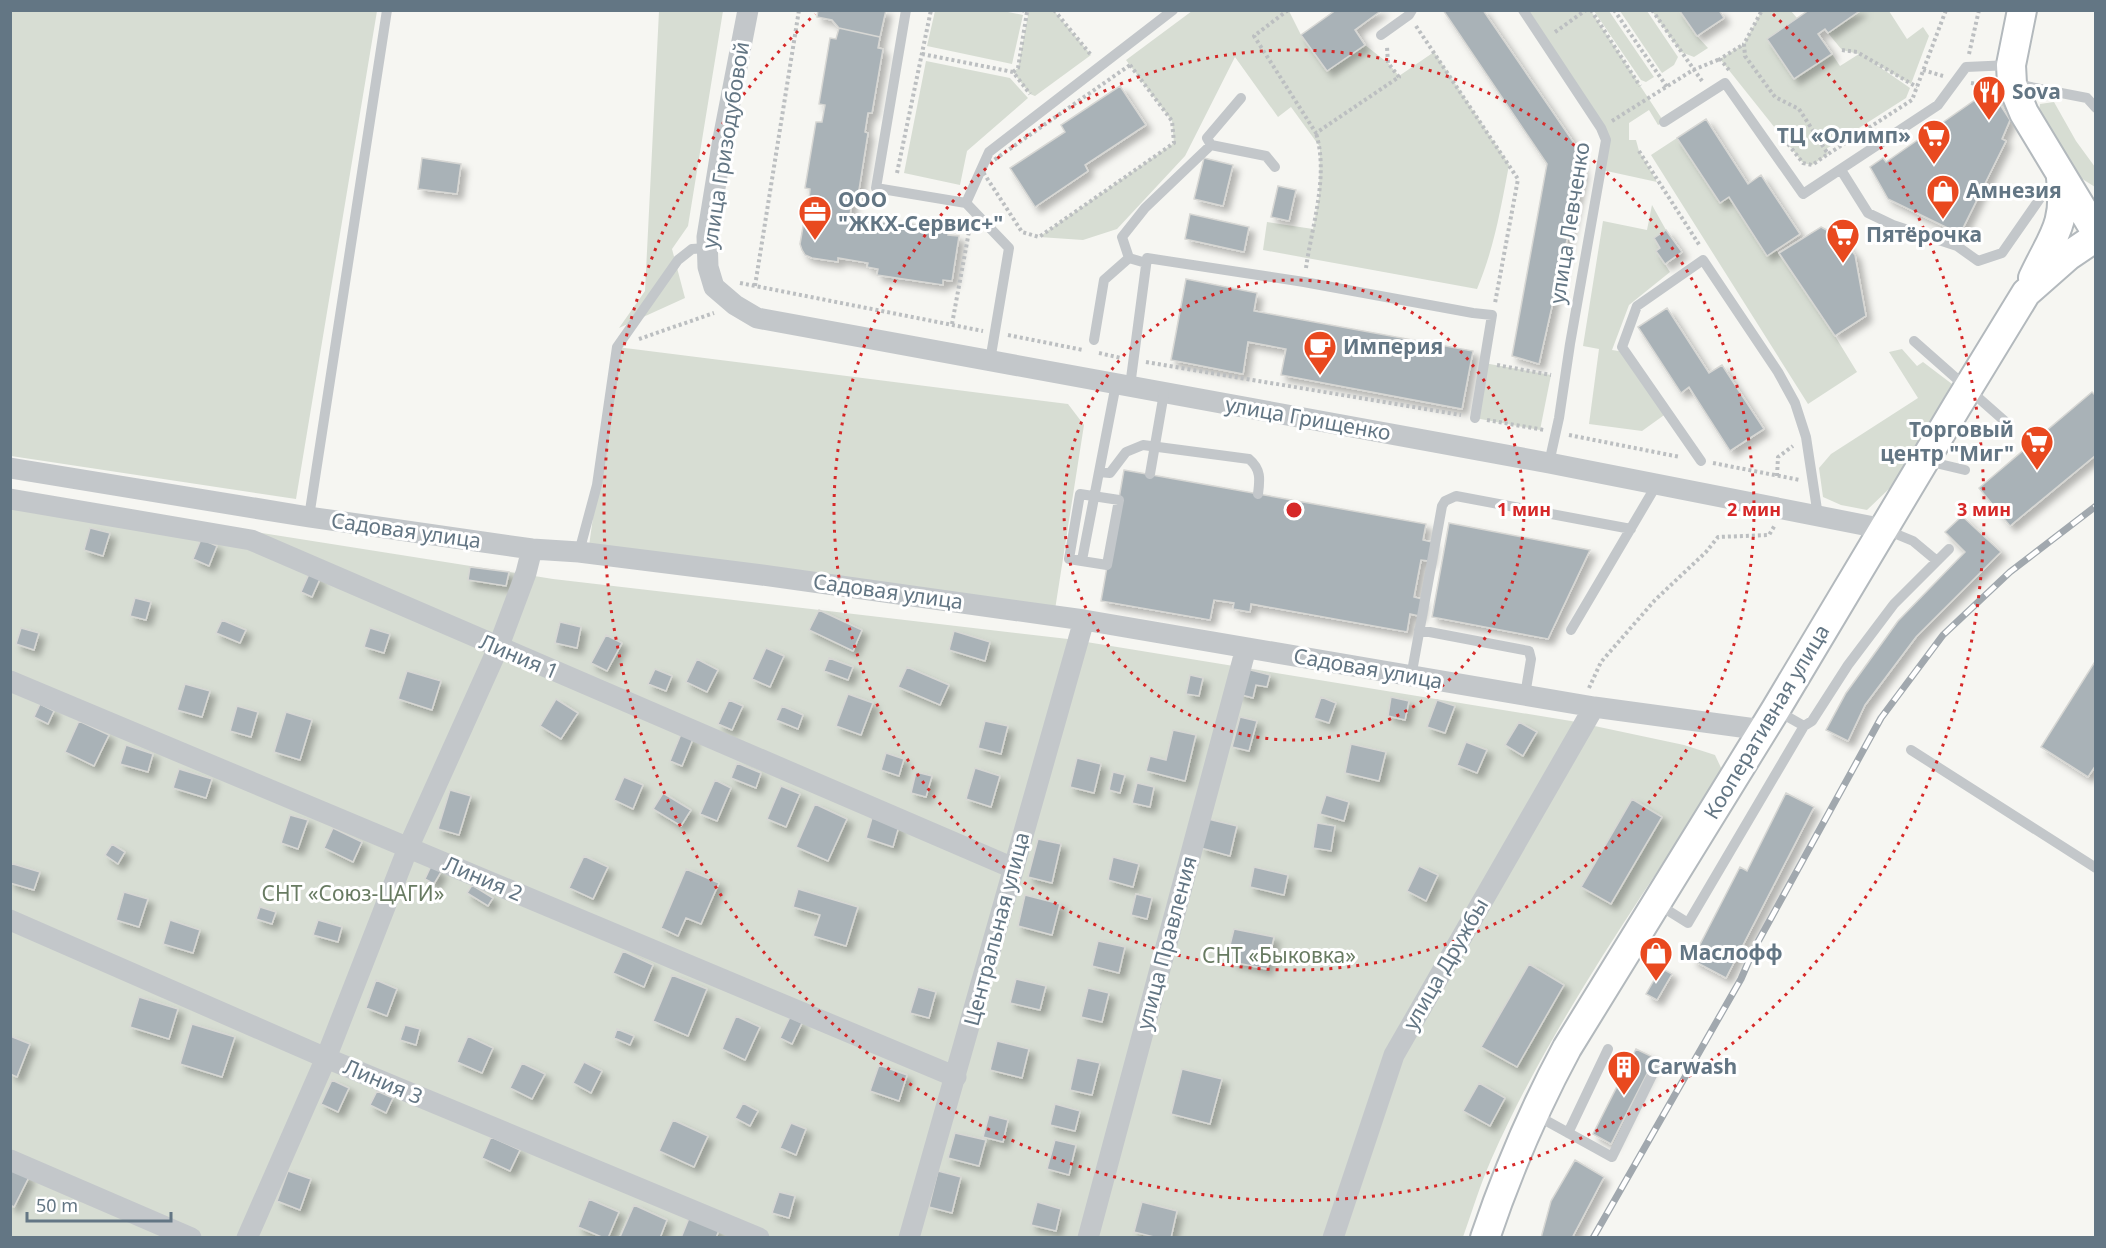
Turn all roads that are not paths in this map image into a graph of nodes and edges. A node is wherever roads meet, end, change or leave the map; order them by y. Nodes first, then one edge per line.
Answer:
1 (387, 10) edge
2 (748, 10) edge
3 (906, 10) edge
4 (1173, 10) edge
5 (1523, 10) edge
6 (2022, 10) edge
7 (1410, 13) edge
8 (1384, 33) road end
9 (2012, 74) junction
10 (1241, 98) dead end
11 (2096, 108) edge
12 (1664, 122) dead end
13 (1210, 145) junction
14 (1275, 166) dead end
15 (1841, 170) junction
16 (2061, 176) junction
17 (2096, 202) edge
18 (969, 207) junction
19 (2096, 232) edge
20 (2096, 237) edge
21 (708, 248) junction
22 (1129, 258) junction
23 (1146, 263) junction
24 (2026, 293) junction
25 (735, 305) joint
26 (1094, 340) dead end
27 (1914, 341) dead end
28 (990, 361) junction
29 (1123, 385) junction
30 (1968, 389) junction
31 (1164, 393) junction
32 (1475, 418) road end
33 (2008, 424) dead end
34 (1924, 460) junction
35 (1701, 461) road end
36 (1549, 463) junction
37 (10, 468) edge
38 (1965, 470) dead end
39 (1099, 472) junction
40 (1150, 474) dead end
41 (1657, 484) junction
42 (1258, 494) dead end
43 (1094, 496) junction
44 (10, 499) edge
45 (1818, 516) junction
46 (309, 517) junction
47 (1631, 529) junction
48 (1884, 529) junction
49 (532, 549) junction
50 (1949, 549) dead end
51 (579, 552) junction
52 (1937, 561) junction
53 (1084, 620) junction
54 (1419, 630) junction
55 (1571, 630) dead end
56 (498, 648) junction
57 (1246, 648) junction
58 (1411, 677) junction
59 (10, 681) edge
60 (1525, 695) junction
61 (1587, 706) junction
62 (1770, 720) junction
63 (1804, 726) junction
64 (1911, 750) dead end
65 (408, 848) junction
66 (1013, 868) junction
67 (2096, 868) edge
68 (1656, 903) junction
69 (10, 920) edge
70 (1608, 1049) dead end
71 (326, 1058) junction
72 (1656, 1067) dead end
73 (956, 1077) junction
74 (1534, 1114) junction
75 (1568, 1133) junction
76 (10, 1160) edge
77 (191, 1238) edge
78 (247, 1238) edge
79 (759, 1238) edge
80 (909, 1238) edge
81 (1088, 1238) edge
82 (1333, 1238) edge
83 (1485, 1238) edge

1 - 46 lane
2 - 21 street, улица Гризодубовой
3 - 18 lane
4 - 18 lane
5 - 36 lane, улица Левченко
6 - 9 main road
7 - 8 lane
9 - 11 lane
9 - 15 lane
9 - 16 main road
10 - 13 lane
12 - 15 lane
13 - 14 lane
13 - 22 lane
15 - 16 lane
16 - 17 main road
16 - 19 main road
16 - 24 main road
18 - 28 lane
20 - 24 main road, Кооперативная улица
21 - 25 street, улица Гризодубовой
21 - 51 lane
22 - 23 lane
22 - 26 lane
23 - 29 lane
23 - 32 lane
24 - 30 main road, Кооперативная улица
25 - 28 street, улица Грищенко
27 - 30 lane
28 - 29 street, улица Грищенко
29 - 31 street, улица Грищенко
29 - 39 lane
30 - 33 lane
30 - 34 main road, Кооперативная улица
31 - 36 street, улица Грищенко
31 - 40 lane, bridge
34 - 38 lane
34 - 48 main road, Кооперативная улица
35 - 45 lane
36 - 41 street, улица Грищенко
37 - 46 street, Садовая улица
39 - 42 lane
39 - 43 lane
41 - 45 street, улица Грищенко
41 - 47 lane
43 - 43 lane
44 - 56 street, Линия 1
45 - 48 street, улица Грищенко
46 - 49 street, Садовая улица
47 - 54 lane
47 - 55 lane
48 - 52 lane
48 - 62 main road, Кооперативная улица
49 - 51 street, Садовая улица
49 - 56 street
50 - 52 lane
51 - 53 street, Садовая улица
52 - 63 lane
53 - 57 street, Садовая улица
53 - 66 street, Центральная улица
54 - 58 lane
54 - 60 lane
56 - 65 street
56 - 66 street, Линия 1
57 - 58 street, Садовая улица
57 - 81 street, улица Правления
58 - 60 street, Садовая улица
59 - 65 street, Линия 2
60 - 61 street, Садовая улица
61 - 62 street, Садовая улица
61 - 82 street, улица Дружбы
62 - 63 lane
62 - 68 main road, Кооперативная улица
63 - 68 lane
64 - 67 lane
65 - 71 street
65 - 73 street, Линия 2
66 - 73 street, Центральная улица
68 - 74 main road, Кооперативная улица
69 - 71 street, Линия 3
70 - 75 lane
71 - 78 street
71 - 79 street, Линия 3
72 - 75 lane
73 - 80 street, Центральная улица
74 - 75 lane
74 - 83 main road, Кооперативная улица
76 - 77 street

